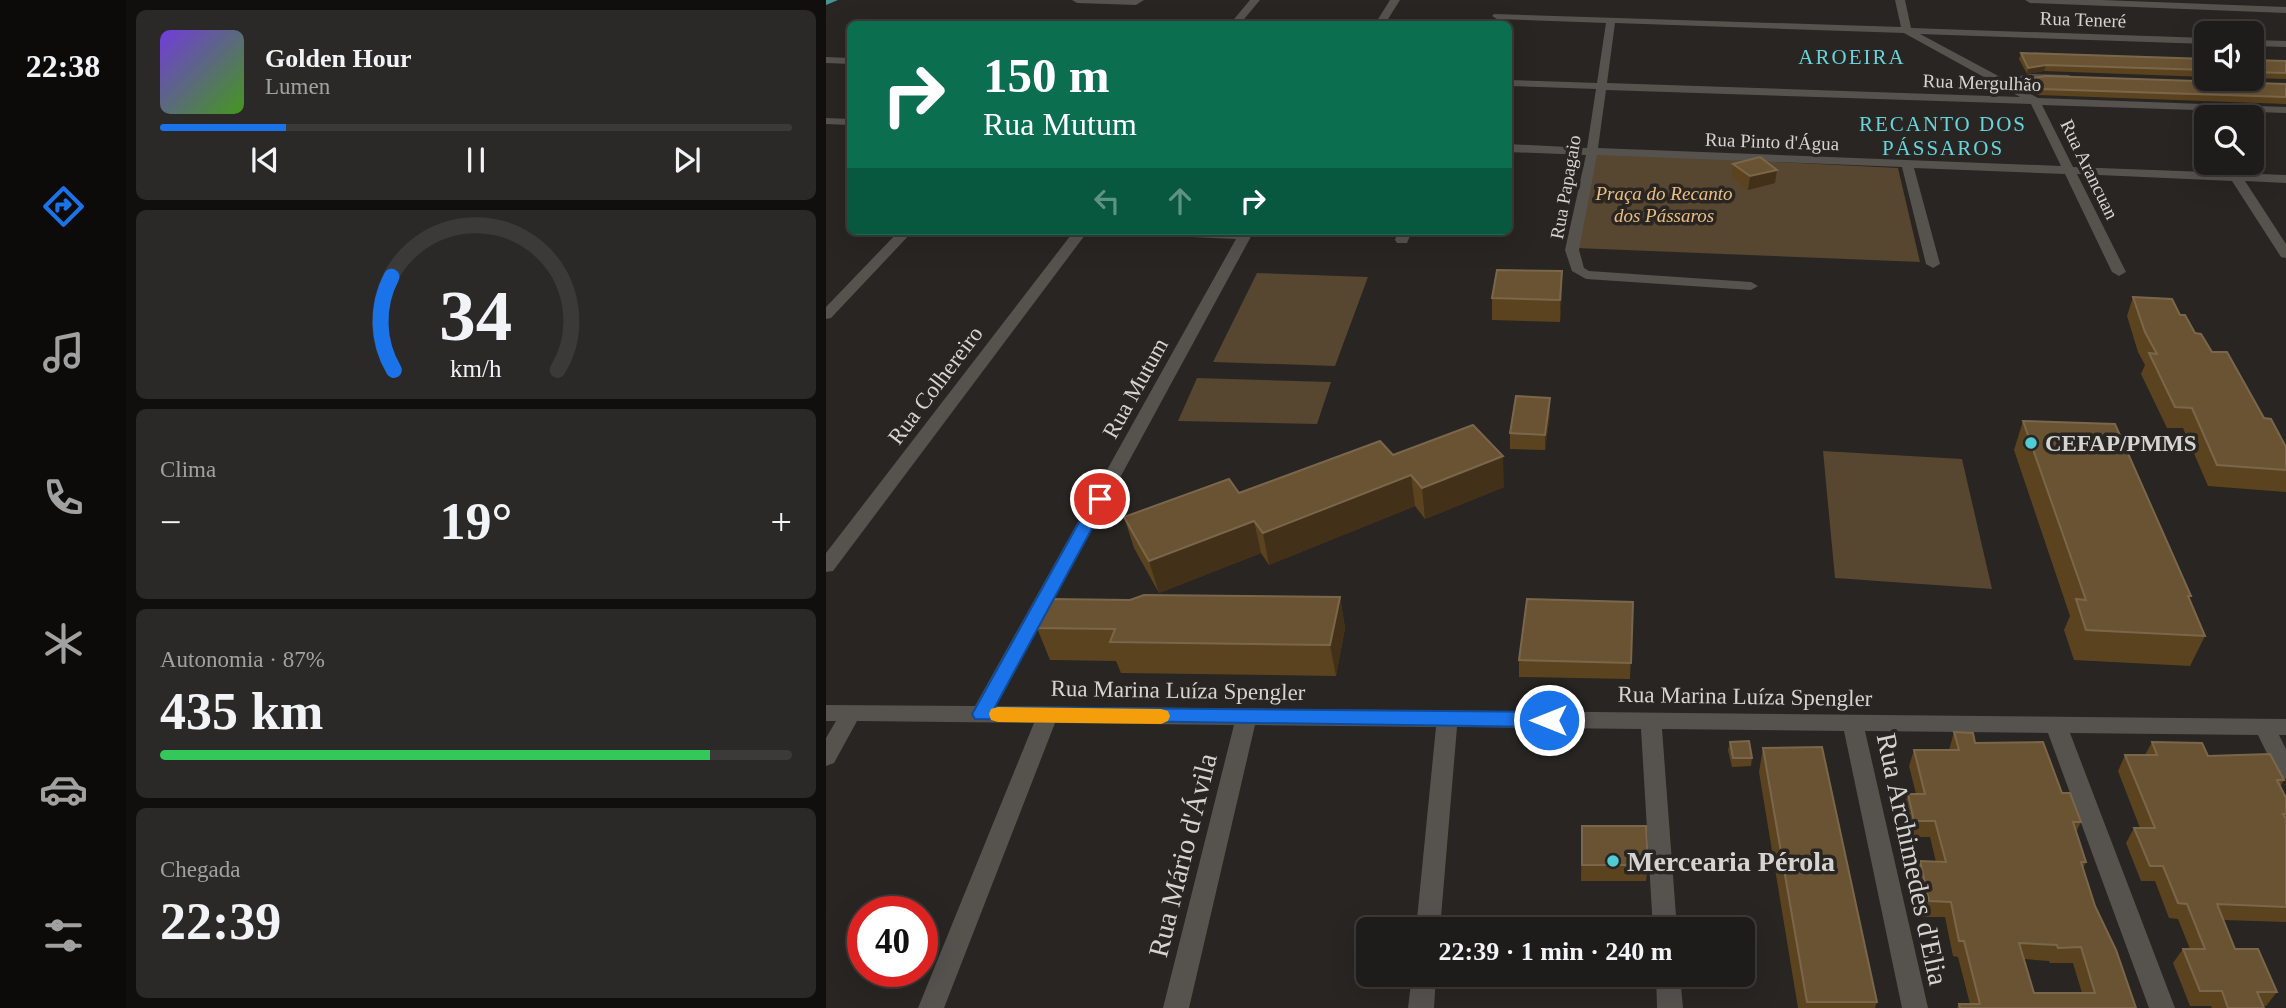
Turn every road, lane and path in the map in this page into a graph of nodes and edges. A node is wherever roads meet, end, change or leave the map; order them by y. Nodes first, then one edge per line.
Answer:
1 (833, 0) edge
2 (1077, 0) edge
3 (1255, 0) edge
4 (1395, 0) edge
5 (1900, 0) edge
6 (2030, 0) edge
7 (1138, 1) edge
8 (826, 2) edge
9 (2286, 10) edge
10 (1497, 16) edge
11 (1611, 20) junction
12 (1238, 21) edge
13 (1382, 21) edge
14 (1908, 30) junction
15 (2194, 41) edge
16 (2264, 43) edge
17 (2286, 44) edge
18 (826, 60) edge
19 (847, 61) edge
20 (2071, 78) edge
21 (1512, 83) edge
22 (2003, 83) junction
23 (1601, 86) junction
24 (2035, 101) junction
25 (2286, 110) edge
26 (826, 121) edge
27 (847, 122) edge
28 (1512, 148) edge
29 (1592, 152) junction
30 (1907, 164) junction
31 (2069, 171) junction
32 (2236, 177) junction
33 (2286, 179) edge
34 (902, 235) edge
35 (1078, 235) edge
36 (1245, 235) edge
37 (2286, 254) edge
38 (1933, 264) dead end
39 (2119, 272) dead end
40 (1751, 286) dead end
41 (826, 315) edge
42 (826, 566) edge
43 (826, 713) edge
44 (851, 713) junction
45 (981, 714) junction
46 (1048, 715) junction
47 (1247, 717) junction
48 (1447, 719) junction
49 (1651, 721) junction
50 (1853, 723) junction
51 (2056, 725) junction
52 (2264, 727) junction
53 (2286, 727) edge
54 (826, 757) edge
55 (2286, 770) edge
56 (1429, 917) edge
57 (1664, 917) edge
58 (1423, 987) edge
59 (1669, 987) edge
60 (931, 1008) edge
61 (1176, 1008) edge
62 (1421, 1008) edge
63 (1670, 1008) edge
64 (1915, 1008) edge
65 (2162, 1008) edge

1 - 8 main road
2 - 7 street
3 - 12 street
4 - 13 street
5 - 14 street
6 - 9 street
10 - 11 street, Rua Teneré
11 - 14 street, Rua Teneré
11 - 23 street, Rua Papagaio
14 - 15 street, Rua Teneré
14 - 22 street, Rua Arancuan
16 - 17 street
18 - 19 street
20 - 22 street
21 - 23 street, Rua Mergulhão
22 - 24 street, Rua Arancuan
23 - 24 street, Rua Mergulhão
23 - 29 street, Rua Papagaio
24 - 25 street, Rua Mergulhão
24 - 31 street, Rua Arancuan
26 - 27 street
28 - 29 street, Rua Pinto d'Água
29 - 30 street, Rua Pinto d'Água
29 - 40 street, Rua Papagaio
30 - 31 street, Rua Pinto d'Água
30 - 38 street
31 - 32 street, Rua Pinto d'Água
31 - 39 street, Rua Arancuan
32 - 33 street, Rua Pinto d'Água
32 - 37 street
34 - 41 street
35 - 42 street, Rua Colhereiro
36 - 45 street, Rua Mutum
43 - 44 street, Rua Marina Luíza Spengler
44 - 45 street, Rua Marina Luíza Spengler
44 - 54 street
45 - 46 street, Rua Marina Luíza Spengler
46 - 47 street, Rua Marina Luíza Spengler
46 - 60 street
47 - 48 street, Rua Marina Luíza Spengler
47 - 61 street, Rua Mário d'Ávila
48 - 49 street, Rua Marina Luíza Spengler
48 - 56 street
49 - 50 street, Rua Marina Luíza Spengler
49 - 57 street
50 - 51 street, Rua Marina Luíza Spengler
50 - 64 street, Rua Archimedes d'Elia
51 - 52 street, Rua Marina Luíza Spengler
51 - 65 street
52 - 53 street, Rua Marina Luíza Spengler
52 - 55 street
58 - 62 street
59 - 63 street

